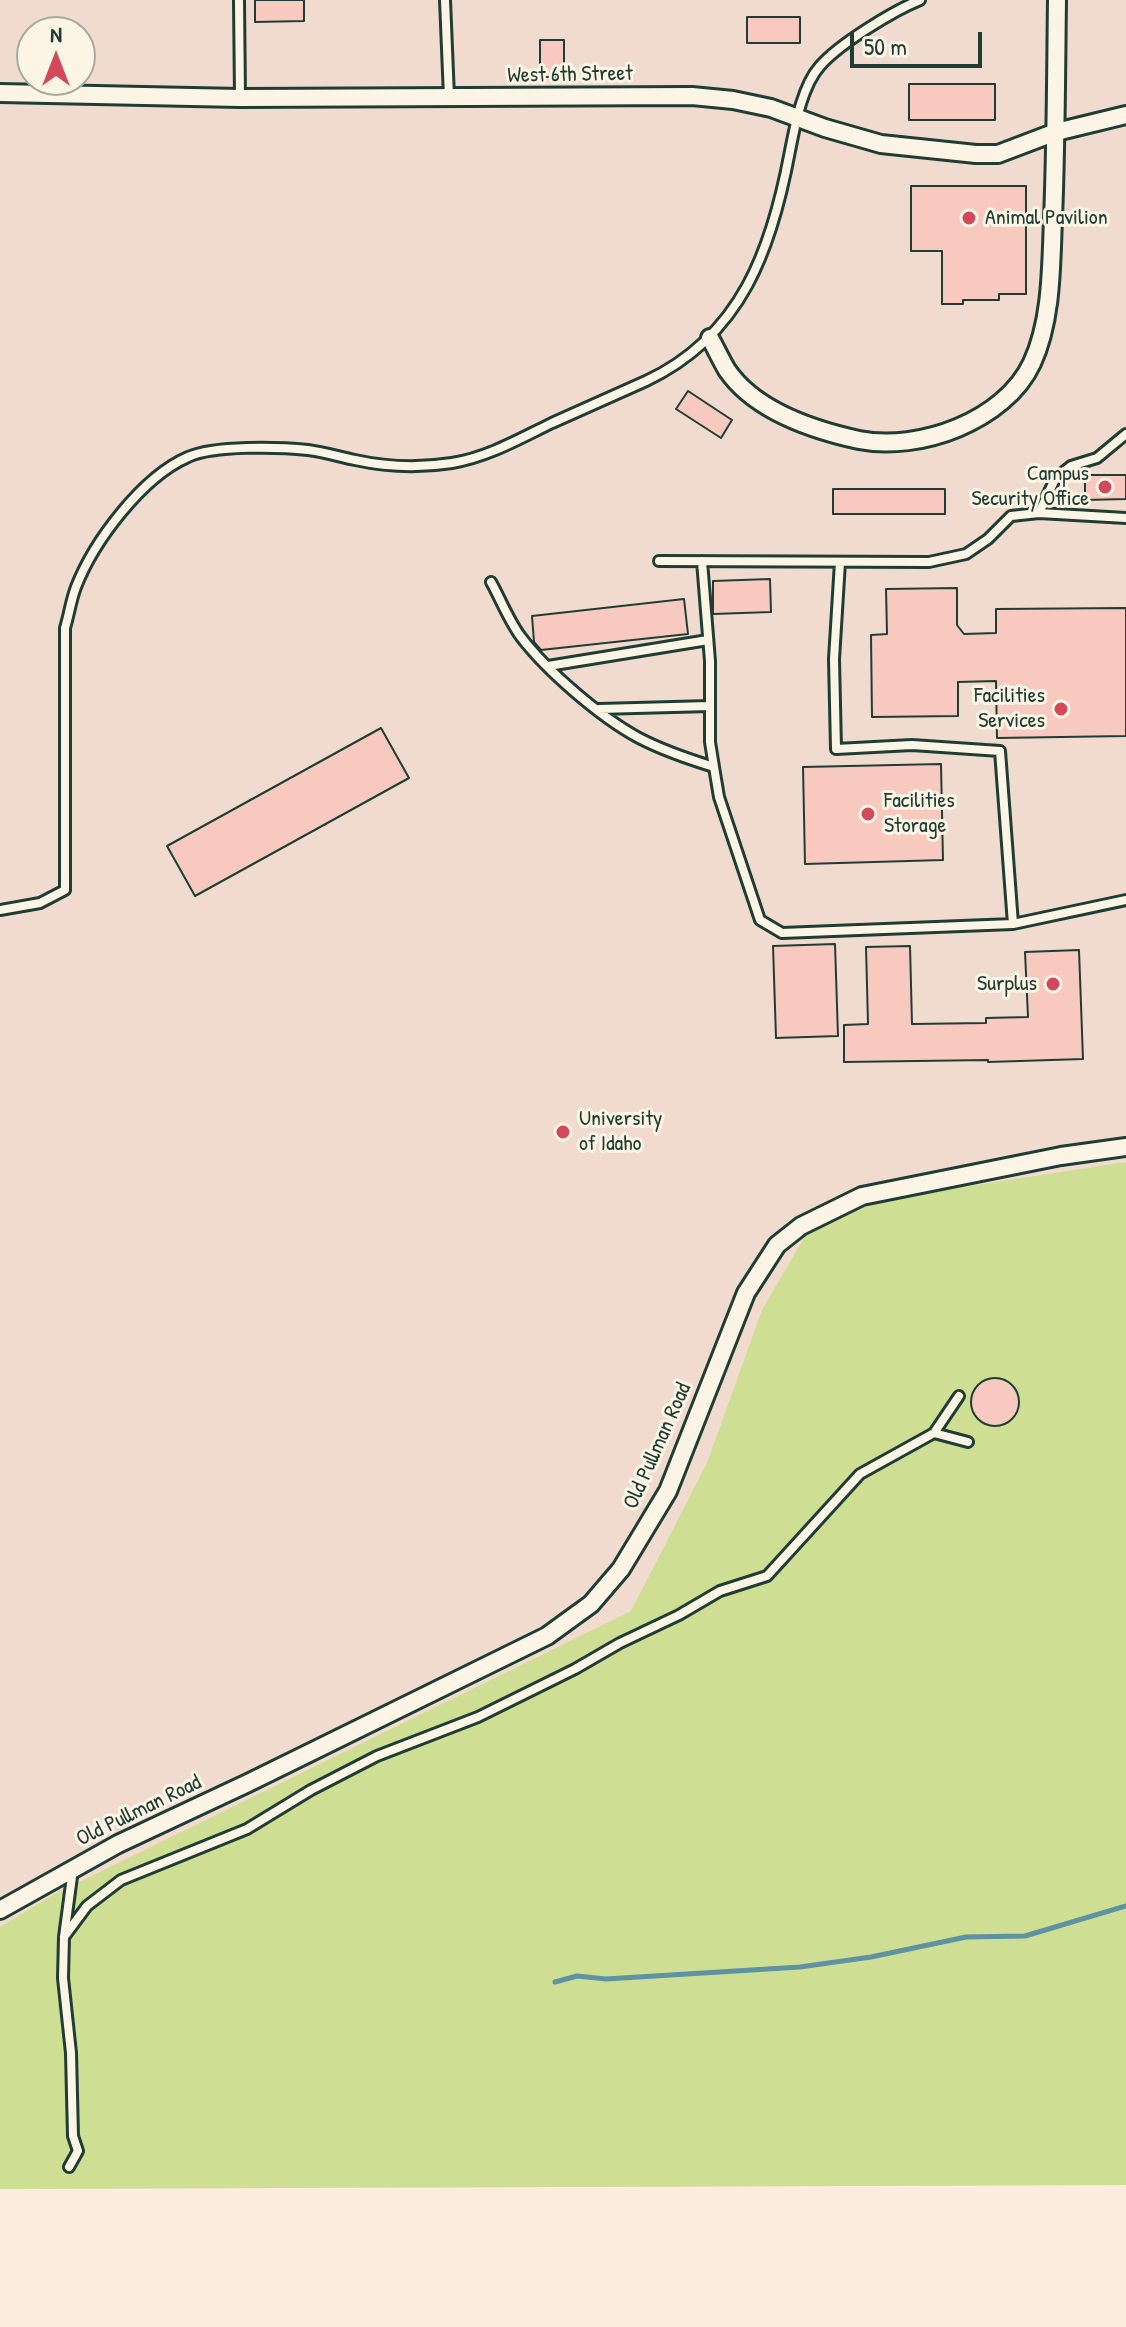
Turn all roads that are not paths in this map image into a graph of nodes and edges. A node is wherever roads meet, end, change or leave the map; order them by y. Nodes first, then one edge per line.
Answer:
1 (239, 0) edge
2 (445, 0) edge
3 (920, 0) edge
4 (1057, 0) edge
5 (0, 93) edge
6 (240, 98) junction
7 (449, 98) junction
8 (1126, 115) edge
9 (796, 117) junction
10 (1056, 132) junction
11 (710, 338) junction
12 (1126, 434) edge
13 (1039, 513) junction
14 (1126, 518) edge
15 (659, 561) dead end
16 (702, 561) junction
17 (840, 562) junction
18 (491, 582) dead end
19 (708, 640) junction
20 (548, 666) junction
21 (710, 706) junction
22 (597, 709) junction
23 (714, 767) junction
24 (1126, 900) edge
25 (0, 910) edge
26 (1013, 924) junction
27 (1126, 1147) edge
28 (959, 1396) dead end
29 (934, 1433) junction
30 (968, 1442) dead end
31 (73, 1869) junction
32 (0, 1910) edge
33 (64, 1937) junction
34 (69, 2167) dead end

1 - 6 lane
2 - 7 lane
3 - 9 lane
4 - 10 street
5 - 6 street, West 6th Street
6 - 7 street, West 6th Street
7 - 9 street, West 6th Street
8 - 10 street, West 6th Street
9 - 10 street, West 6th Street
9 - 11 lane
10 - 11 street
11 - 25 lane
12 - 13 lane
13 - 14 lane
13 - 17 lane
15 - 16 lane
16 - 17 lane
16 - 19 lane
17 - 26 lane
18 - 20 lane
19 - 20 lane
19 - 21 lane
20 - 22 lane
21 - 22 lane
21 - 23 lane
22 - 23 lane
23 - 26 lane
24 - 26 lane
27 - 31 street, Old Pullman Road
28 - 29 lane
29 - 30 lane
29 - 33 lane
31 - 32 street, Old Pullman Road
31 - 33 lane
33 - 34 lane

